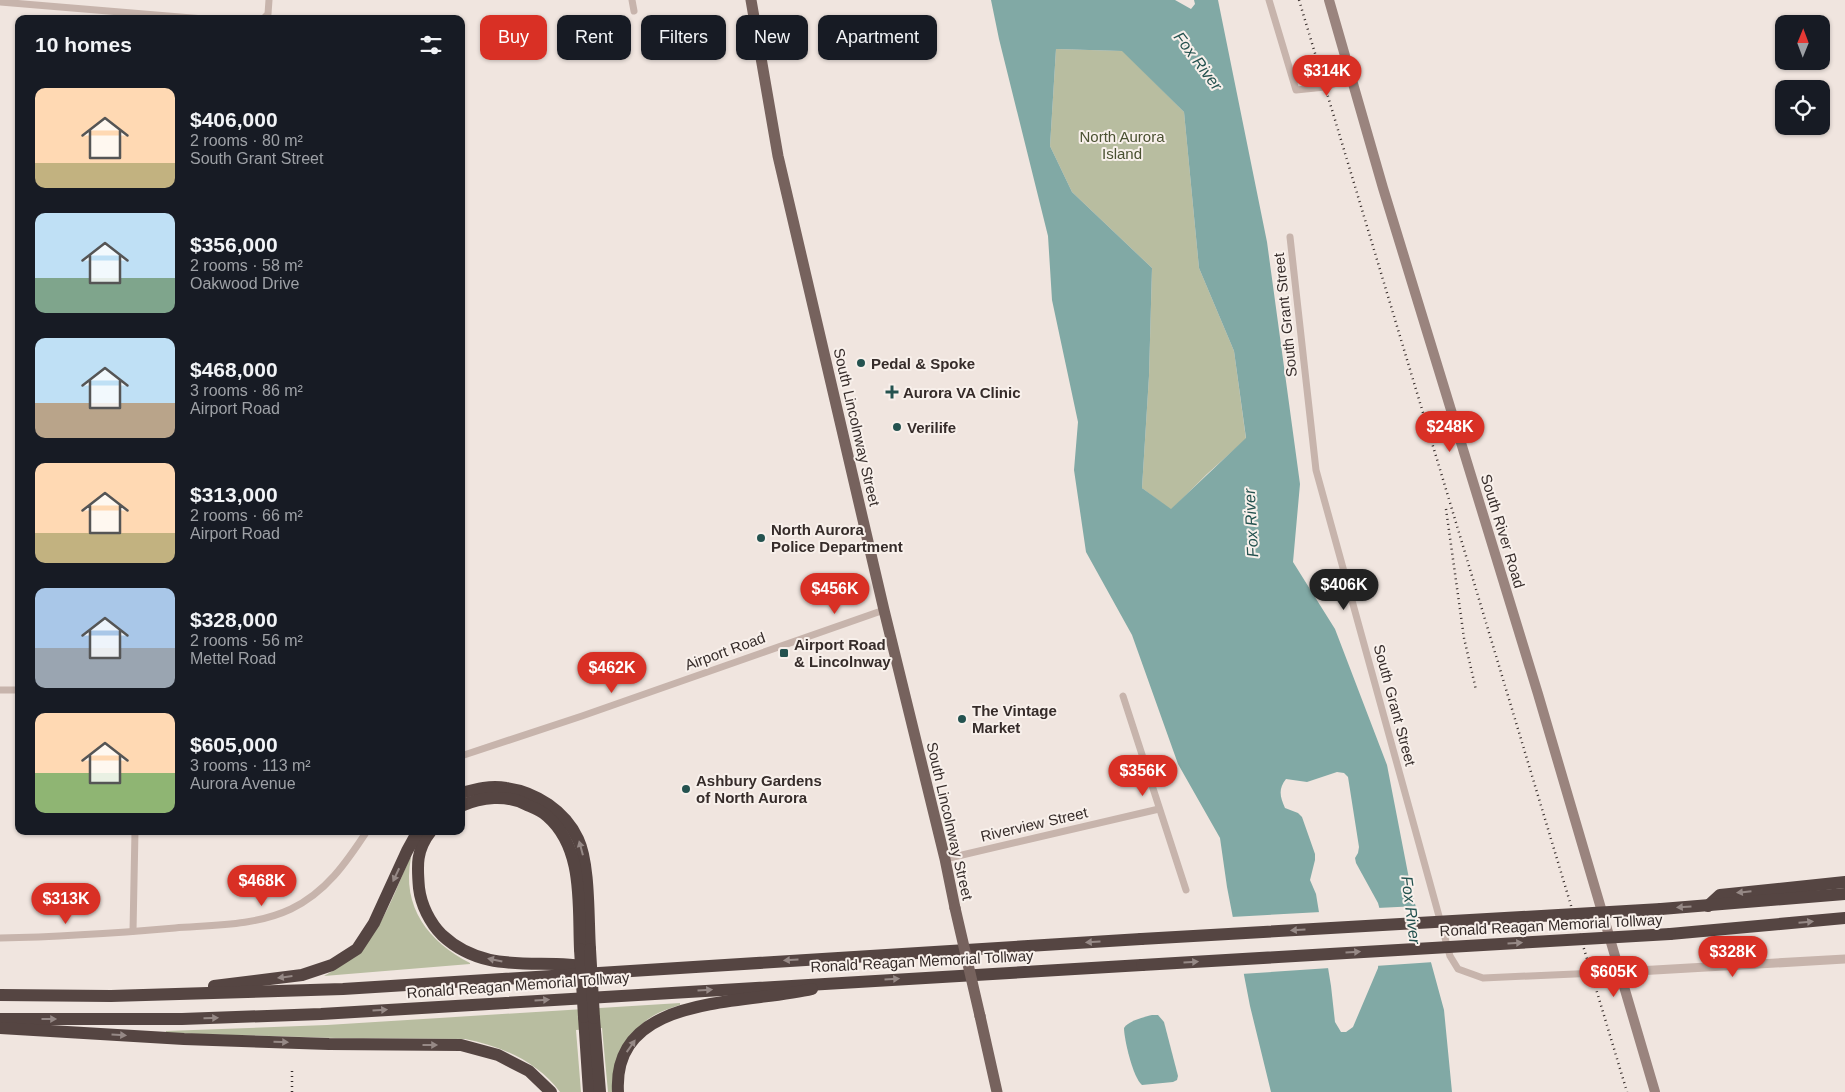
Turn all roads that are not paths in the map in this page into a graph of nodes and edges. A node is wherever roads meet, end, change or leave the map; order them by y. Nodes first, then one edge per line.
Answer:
1 (269, 0) edge
2 (632, 0) edge
3 (751, 0) edge
4 (1269, 0) edge
5 (1329, 0) edge
6 (0, 2) edge
7 (634, 12) dead end
8 (156, 15) edge
9 (266, 15) edge
10 (1352, 78) junction
11 (1290, 237) dead end
12 (884, 610) junction
13 (0, 690) edge
14 (15, 690) edge
15 (1123, 696) dead end
16 (465, 755) edge
17 (465, 792) edge
18 (465, 804) edge
19 (1159, 809) junction
20 (134, 835) edge
21 (364, 835) edge
22 (416, 835) edge
23 (428, 835) edge
24 (945, 859) junction
25 (1845, 882) edge
26 (1186, 890) dead end
27 (1845, 894) edge
28 (1708, 906) junction
29 (1845, 918) edge
30 (133, 932) junction
31 (0, 938) edge
32 (585, 949) junction
33 (1845, 959) edge
34 (612, 971) junction
35 (1620, 972) junction
36 (843, 982) junction
37 (162, 994) junction
38 (0, 995) edge
39 (589, 1017) junction
40 (0, 1019) edge
41 (0, 1028) edge
42 (551, 1092) edge
43 (589, 1092) edge
44 (600, 1092) edge
45 (618, 1092) edge
46 (997, 1092) edge
47 (1655, 1092) edge

1 - 9 street
2 - 7 street
3 - 12 main road, South Lincolnway Street
4 - 10 street
5 - 10 main road, South River Road
6 - 8 street
10 - 35 main road, South River Road
11 - 35 street, South Grant Street
12 - 16 street, Airport Road
12 - 24 main road, South Lincolnway Street
13 - 14 street
15 - 19 street
32 -> 17 highway
18 - 32 highway
19 - 24 street, Riverview Street
19 - 26 street
20 - 30 street
21 - 30 street
22 -> 37 highway
34 -> 23 highway
24 - 46 main road, South Lincolnway Street, bridge
25 -> 28 highway
27 - 28 highway, Ronald Reagan Memorial Tollway
28 -> 34 highway, Ronald Reagan Memorial Tollway, bridge
36 -> 29 highway, Ronald Reagan Memorial Tollway, bridge
30 - 31 street
32 - 39 highway, bridge
33 - 35 street
34 - 37 highway, Ronald Reagan Memorial Tollway
35 - 47 main road, South River Road
40 -> 36 highway, Ronald Reagan Memorial Tollway
45 -> 36 highway
37 - 38 highway, Ronald Reagan Memorial Tollway
39 - 43 highway
39 - 44 highway
41 -> 42 highway

